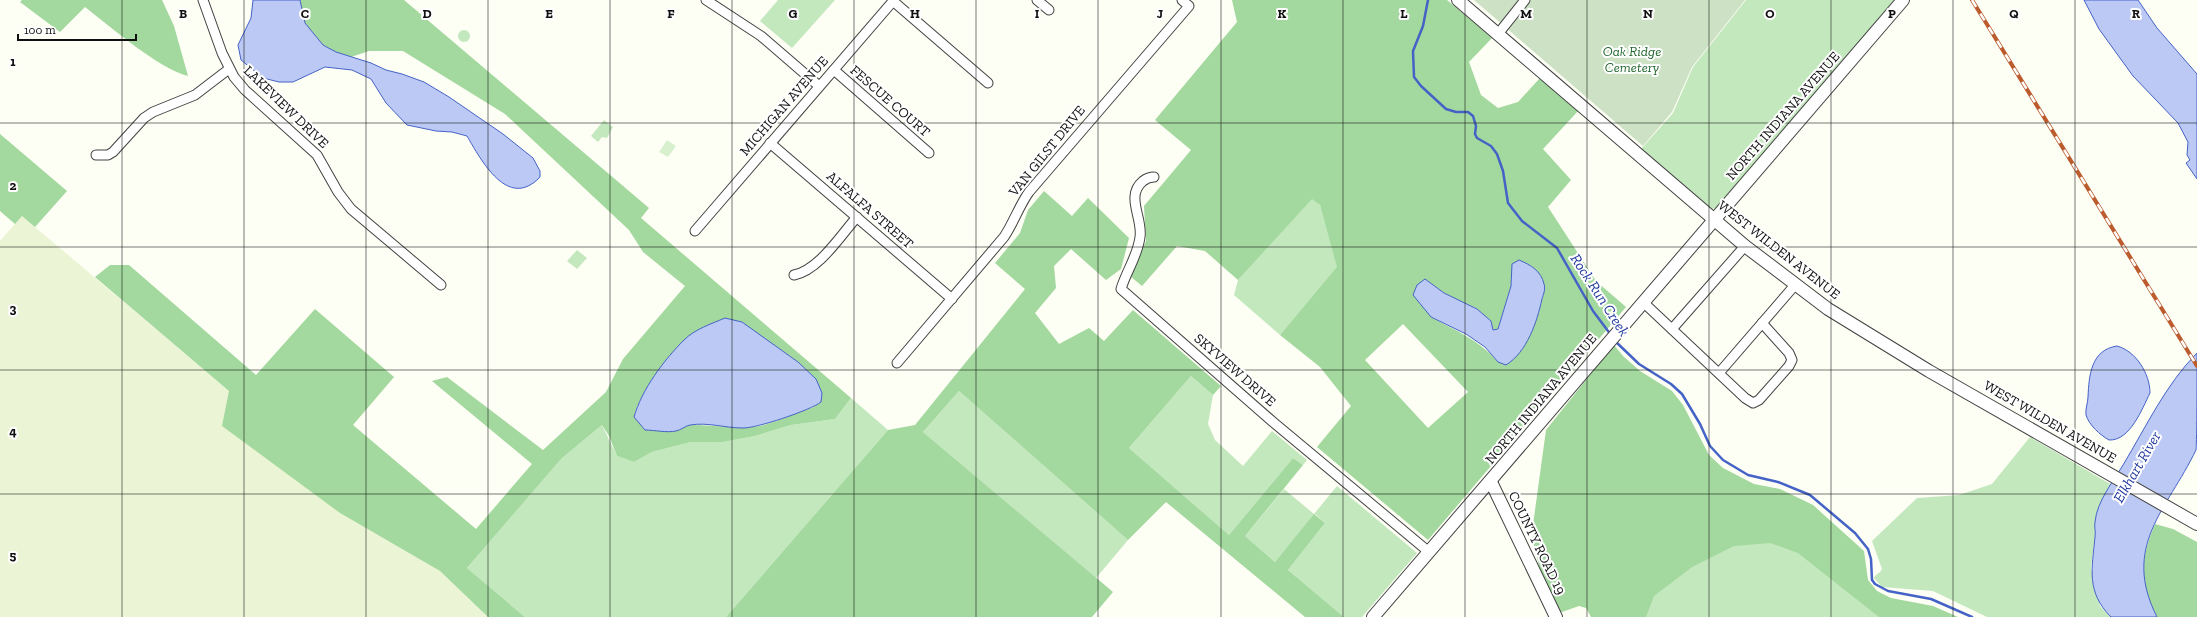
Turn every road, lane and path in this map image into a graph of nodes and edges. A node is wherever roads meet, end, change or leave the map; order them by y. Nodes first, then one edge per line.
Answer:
1 (203, 0) edge
2 (706, 0) edge
3 (893, 0) edge
4 (1037, 0) edge
5 (1182, 0) edge
6 (1458, 0) edge
7 (1525, 0) edge
8 (1903, 0) edge
9 (1049, 10) dead end
10 (1498, 34) junction
11 (229, 69) junction
12 (834, 70) junction
13 (988, 83) dead end
14 (819, 86) junction
15 (770, 142) junction
16 (929, 153) dead end
17 (96, 155) dead end
18 (1154, 177) dead end
19 (857, 217) junction
20 (1714, 219) junction
21 (695, 231) dead end
22 (1746, 246) junction
23 (794, 275) dead end
24 (1795, 285) junction
25 (441, 286) dead end
26 (952, 299) junction
27 (1643, 302) junction
28 (1762, 323) junction
29 (1672, 329) junction
30 (897, 362) dead end
31 (1718, 373) junction
32 (1491, 482) junction
33 (2197, 524) edge
34 (1429, 552) junction
35 (1373, 617) edge
36 (1556, 617) edge

1 - 11 street, LAKEVIEW DRIVE
2 - 14 street
3 - 12 street, MICHIGAN AVENUE
3 - 13 street
4 - 9 street
5 - 26 street, VAN GILST DRIVE
6 - 10 street, WEST WILDEN AVENUE
7 - 10 street
8 - 20 street, NORTH INDIANA AVENUE
10 - 20 street, WEST WILDEN AVENUE
11 - 17 street
11 - 25 street, LAKEVIEW DRIVE
12 - 14 street, MICHIGAN AVENUE
12 - 16 street, FESCUE COURT
14 - 15 street, MICHIGAN AVENUE
15 - 19 street, ALFALFA STREET
15 - 21 street, MICHIGAN AVENUE
18 - 34 street, SKYVIEW DRIVE
19 - 23 street
19 - 26 street, ALFALFA STREET
20 - 22 street, WEST WILDEN AVENUE
20 - 27 street, NORTH INDIANA AVENUE
22 - 24 street, WEST WILDEN AVENUE
22 - 29 street
24 - 28 street
24 - 33 street, WEST WILDEN AVENUE
26 - 30 street, VAN GILST DRIVE
27 - 29 street
27 - 32 street, NORTH INDIANA AVENUE
28 - 31 street
28 - 31 street
29 - 31 street
32 - 34 street, NORTH INDIANA AVENUE
32 - 36 street, COUNTY ROAD 19
34 - 35 street, NORTH INDIANA AVENUE

